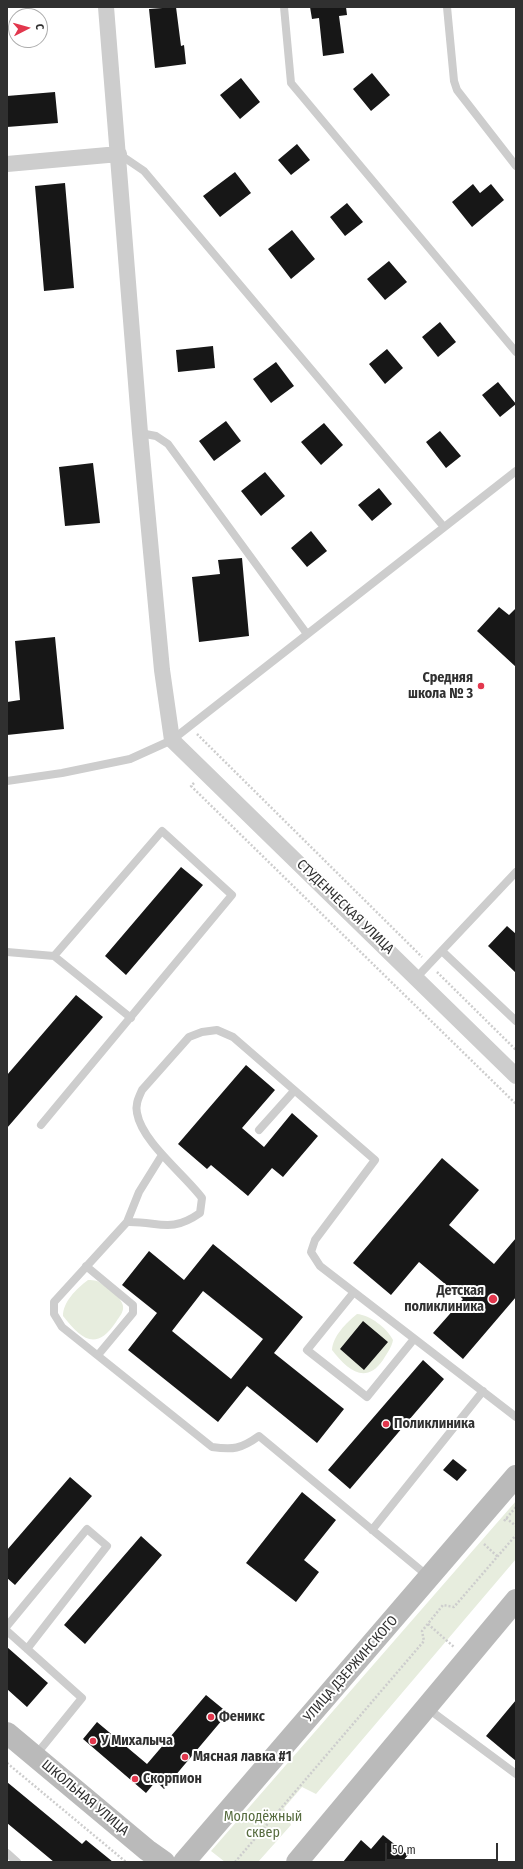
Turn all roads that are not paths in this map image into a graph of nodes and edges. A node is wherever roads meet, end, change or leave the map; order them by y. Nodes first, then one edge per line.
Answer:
1 (106, 7) edge
2 (284, 7) edge
3 (447, 7) edge
4 (119, 154) junction
5 (7, 164) edge
6 (516, 166) edge
7 (516, 352) edge
8 (140, 433) junction
9 (516, 471) edge
10 (444, 527) junction
11 (307, 634) junction
12 (172, 740) junction
13 (7, 781) edge
14 (516, 872) edge
15 (442, 951) junction
16 (7, 952) edge
17 (54, 956) junction
18 (416, 977) junction
19 (515, 1016) edge
20 (131, 1018) junction
21 (516, 1076) edge
22 (294, 1091) junction
23 (41, 1125) dead end
24 (259, 1130) dead end
25 (162, 1155) junction
26 (127, 1222) junction
27 (86, 1266) junction
28 (354, 1292) junction
29 (414, 1339) junction
30 (98, 1356) junction
31 (483, 1391) junction
32 (516, 1417) edge
33 (516, 1476) edge
34 (372, 1530) junction
35 (430, 1578) junction
36 (516, 1600) edge
37 (7, 1626) edge
38 (7, 1631) edge
39 (27, 1649) junction
40 (427, 1708) junction
41 (7, 1733) edge
42 (34, 1756) junction
43 (516, 1774) edge
44 (7, 1853) edge
45 (148, 1856) edge
46 (17, 1862) edge
47 (164, 1862) edge
48 (184, 1862) edge
49 (297, 1862) edge

1 - 4 street
2 - 7 lane
3 - 6 lane
4 - 5 street
4 - 8 street
4 - 10 lane
8 - 11 lane
8 - 12 street
9 - 10 lane
10 - 11 lane
11 - 12 lane
12 - 13 lane
12 - 18 street, СТУДЕНЧЕСКАЯ УЛИЦА
14 - 15 lane
15 - 18 lane
15 - 19 lane
16 - 17 lane
17 - 20 lane
17 - 20 lane
18 - 21 street, СТУДЕНЧЕСКАЯ УЛИЦА
20 - 23 lane
22 - 24 lane
22 - 25 lane
22 - 28 lane
25 - 26 lane
25 - 26 lane
26 - 27 lane
27 - 30 lane
27 - 30 lane
28 - 29 lane
28 - 29 lane
29 - 31 lane
30 - 34 lane
31 - 32 lane
31 - 34 lane
33 - 35 street, УЛИЦА ДЗЕРЖИНСКОГО
34 - 35 lane
35 - 48 street, УЛИЦА ДЗЕРЖИНСКОГО
36 - 40 street
37 - 39 lane
38 - 39 lane
39 - 42 lane
40 - 43 lane
40 - 49 street
41 - 42 street, ШКОЛЬНАЯ УЛИЦА
42 - 45 street, ШКОЛЬНАЯ УЛИЦА
44 - 46 lane
45 - 47 street, ШКОЛЬНАЯ УЛИЦА

